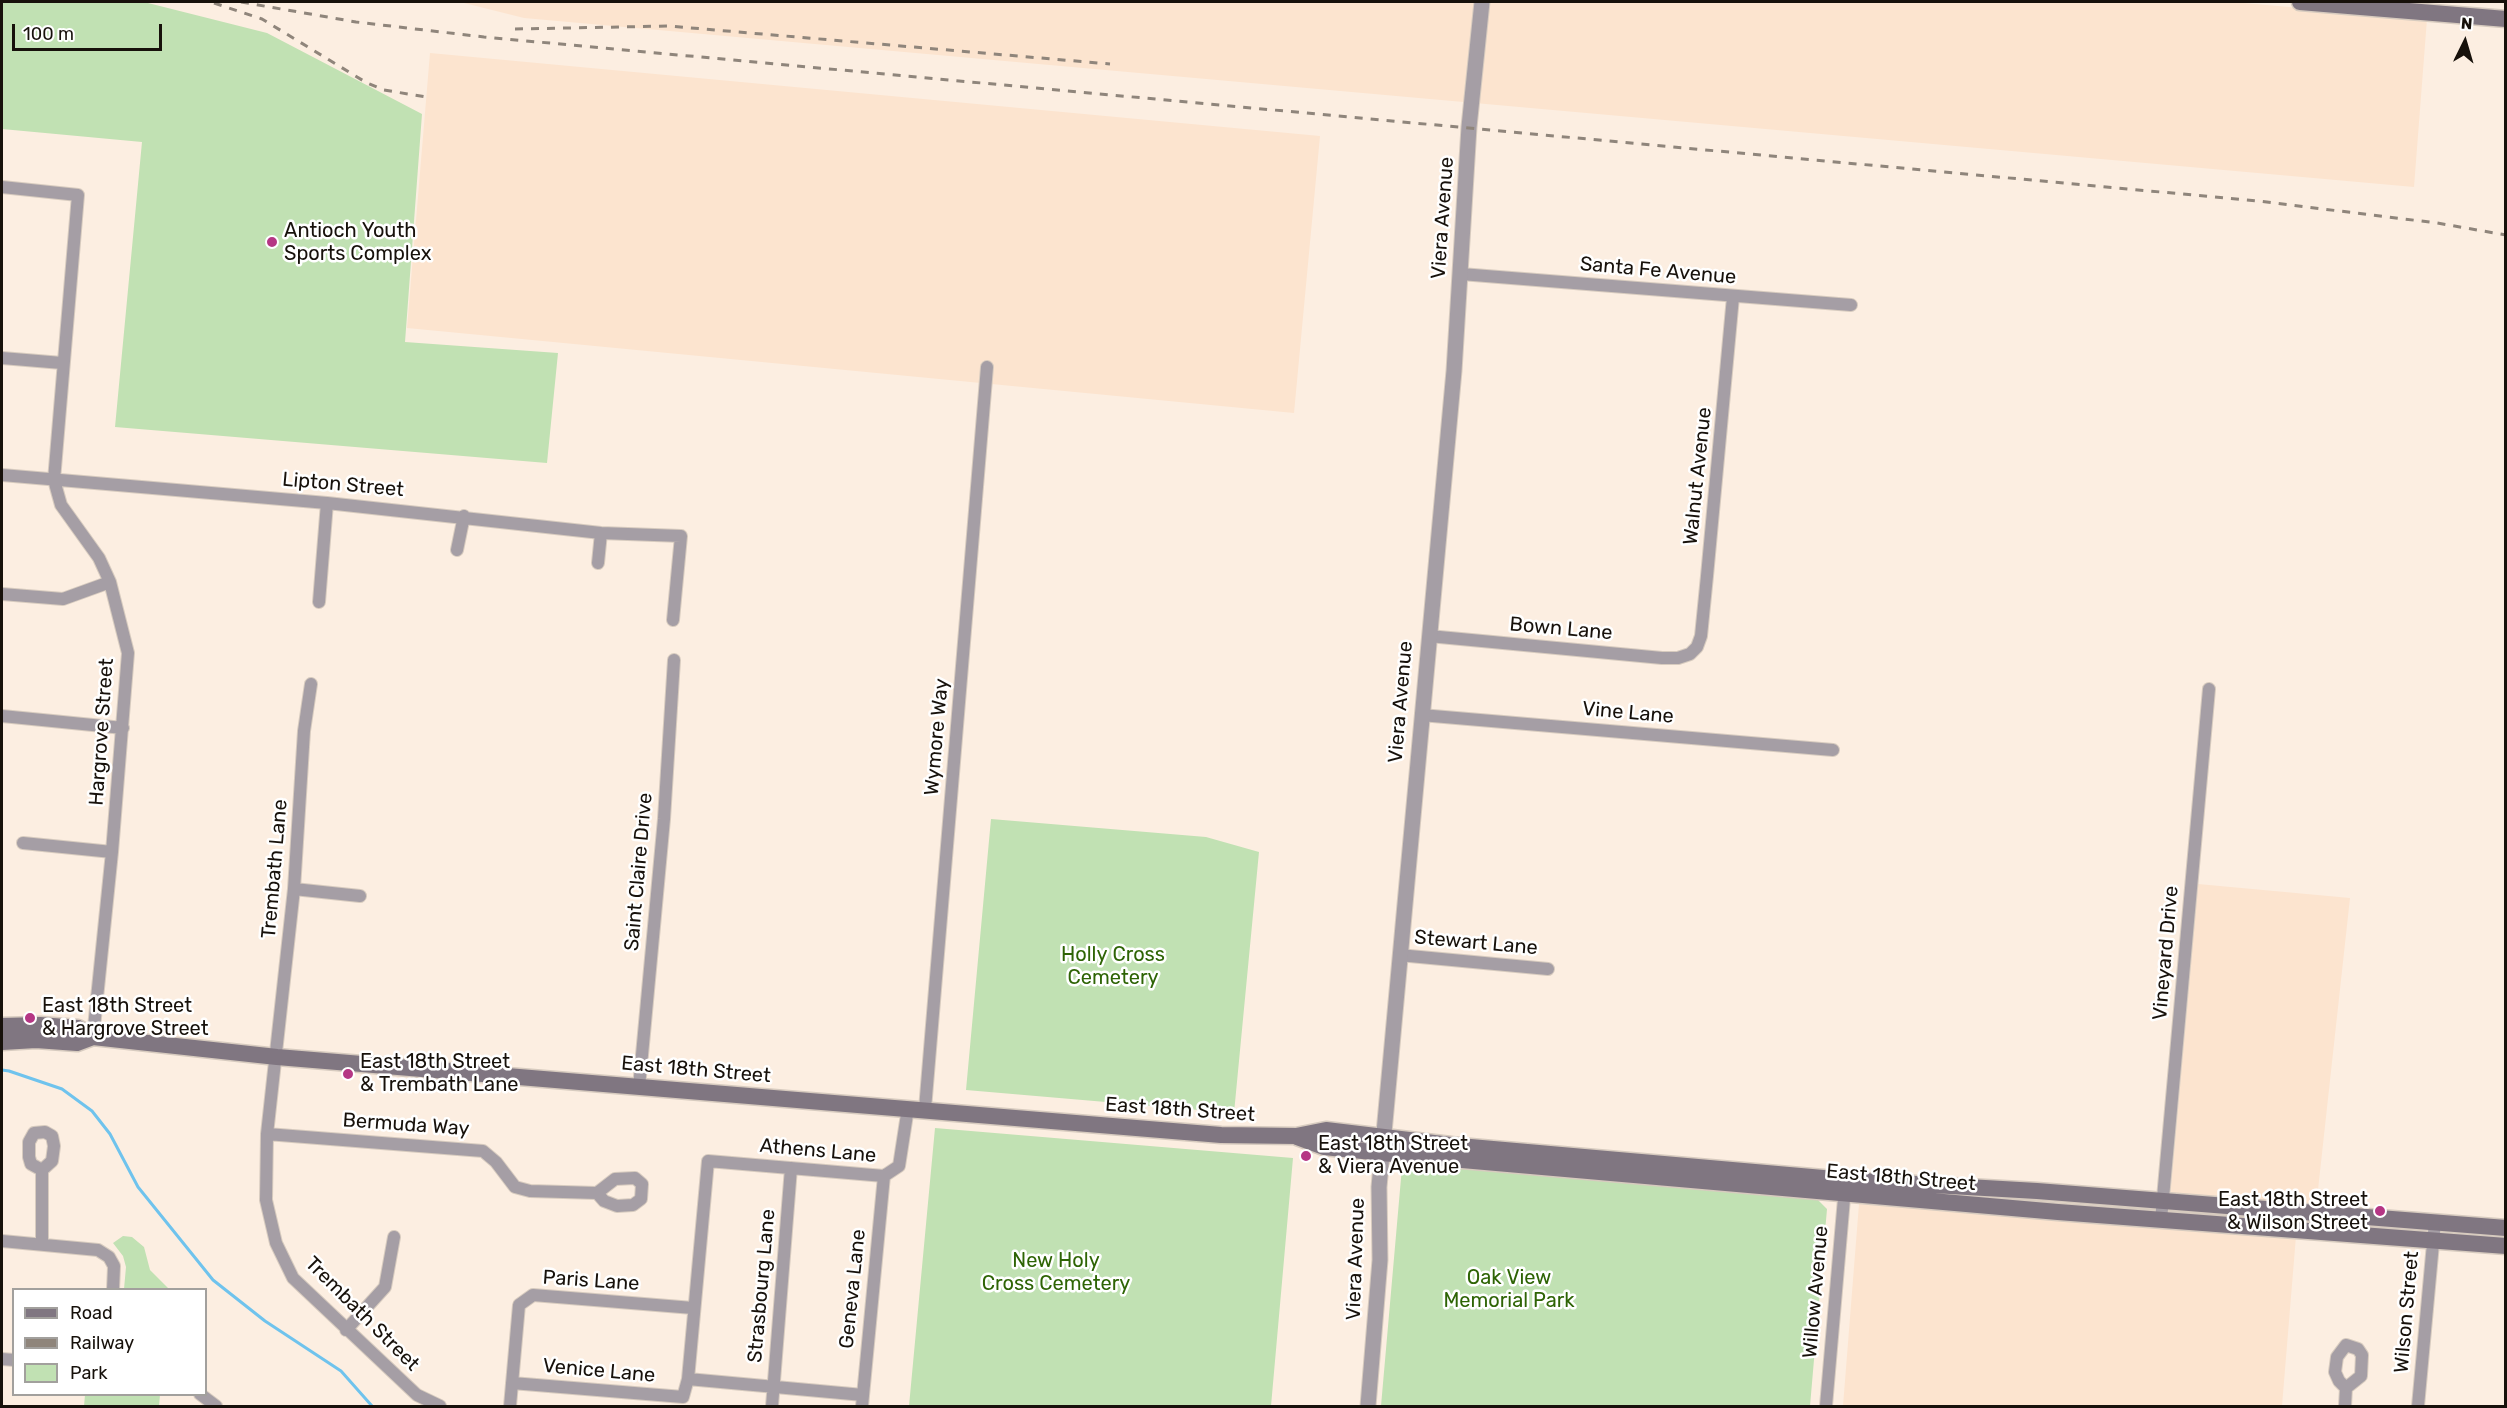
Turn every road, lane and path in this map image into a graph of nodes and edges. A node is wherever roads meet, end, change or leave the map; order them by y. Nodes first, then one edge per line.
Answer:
1 (1482, 2) edge
2 (2300, 2) edge
3 (2505, 19) edge
4 (2, 187) edge
5 (1461, 274) junction
6 (1733, 297) junction
7 (1851, 305) dead end
8 (2, 358) edge
9 (62, 363) junction
10 (987, 367) dead end
11 (2, 475) edge
12 (54, 480) junction
13 (327, 503) junction
14 (464, 516) junction
15 (602, 533) junction
16 (457, 550) dead end
17 (598, 563) dead end
18 (110, 582) junction
19 (2, 594) edge
20 (319, 602) dead end
21 (673, 620) dead end
22 (1429, 636) junction
23 (1690, 654) joint
24 (674, 660) dead end
25 (310, 684) dead end
26 (2209, 689) dead end
27 (1421, 715) junction
28 (2, 717) edge
29 (123, 728) junction
30 (1833, 750) dead end
31 (23, 843) dead end
32 (112, 852) junction
33 (294, 889) junction
34 (360, 896) dead end
35 (1399, 955) junction
36 (1548, 969) dead end
37 (2, 1026) edge
38 (93, 1037) junction
39 (2, 1042) edge
40 (277, 1057) junction
41 (639, 1087) junction
42 (908, 1108) junction
43 (925, 1109) junction
44 (267, 1134) junction
45 (1383, 1145) junction
46 (791, 1168) junction
47 (42, 1170) dead end
48 (884, 1176) junction
49 (1845, 1187) junction
50 (597, 1193) dead end
51 (2163, 1202) junction
52 (2161, 1220) junction
53 (2435, 1222) junction
54 (2505, 1227) edge
55 (394, 1237) dead end
56 (2433, 1240) junction
57 (2, 1241) edge
58 (42, 1244) junction
59 (2505, 1246) edge
60 (113, 1288) edge
61 (693, 1308) junction
62 (346, 1330) junction
63 (688, 1379) junction
64 (513, 1383) junction
65 (773, 1386) junction
66 (2346, 1388) dead end
67 (201, 1396) edge
68 (862, 1401) edge
69 (216, 1407) edge
70 (440, 1407) edge
71 (510, 1407) edge
72 (772, 1407) edge
73 (1368, 1407) edge
74 (1826, 1407) edge
75 (2345, 1407) edge
76 (2418, 1407) edge

1 - 5 street, Viera Avenue
2 - 3 main road
4 - 9 street, Hargrove Street
5 - 6 street, Santa Fe Avenue
5 - 22 street, Viera Avenue
6 - 7 street, Santa Fe Avenue
6 - 23 street, Walnut Avenue
8 - 9 street
9 - 12 street, Hargrove Street
10 - 43 street, Wymore Way
11 - 12 street, Lipton Street
12 - 13 street, Lipton Street
12 - 18 street, Hargrove Street
13 - 14 street, Lipton Street
13 - 20 street
14 - 15 street, Lipton Street
14 - 16 street
15 - 17 street
15 - 21 street, Lipton Street
18 - 19 street
18 - 29 street, Hargrove Street
22 - 23 street, Bown Lane
22 - 27 street, Viera Avenue
24 - 41 street, Saint Claire Drive
25 - 33 street, Trembath Lane
26 - 51 street, Vineyard Drive
27 - 30 street, Vine Lane
27 - 35 street, Viera Avenue
28 - 29 street
29 - 32 street, Hargrove Street
31 - 32 street
32 - 38 street, Hargrove Street
33 - 34 street
33 - 40 street, Trembath Lane
35 - 36 street, Stewart Lane
35 - 45 street, Viera Avenue
37 - 38 main road, East 18th Street
38 - 39 main road, East 18th Street
38 - 40 main road, East 18th Street
40 - 41 main road, East 18th Street
40 - 44 street, Trembath Street
41 - 42 main road, East 18th Street
42 - 43 main road, East 18th Street
42 - 48 street, Athens Lane
43 - 45 main road, East 18th Street
44 - 50 street, Bermuda Way
44 - 62 street, Trembath Street
45 - 49 main road, East 18th Street
45 - 73 street, Viera Avenue
46 - 48 street, Athens Lane
46 - 61 street, Athens Lane
46 - 65 street, Strasbourg Lane
47 - 58 street
48 - 68 street, Geneva Lane
49 - 51 main road, East 18th Street
49 - 52 main road, East 18th Street
49 - 74 street, Willow Avenue
51 - 52 street, Vineyard Drive
51 - 53 main road, East 18th Street
52 - 56 main road, East 18th Street
53 - 54 main road, East 18th Street
53 - 56 street, Wilson Street
55 - 62 street
56 - 59 main road, East 18th Street
56 - 76 street, Wilson Street
57 - 58 street
58 - 60 street
61 - 63 street
61 - 64 street, Paris Lane
62 - 70 street, Trembath Street
63 - 64 street, Venice Lane
63 - 65 street
64 - 71 street, Paris Lane
65 - 68 street
65 - 72 street, Strasbourg Lane
66 - 75 street
67 - 69 street

